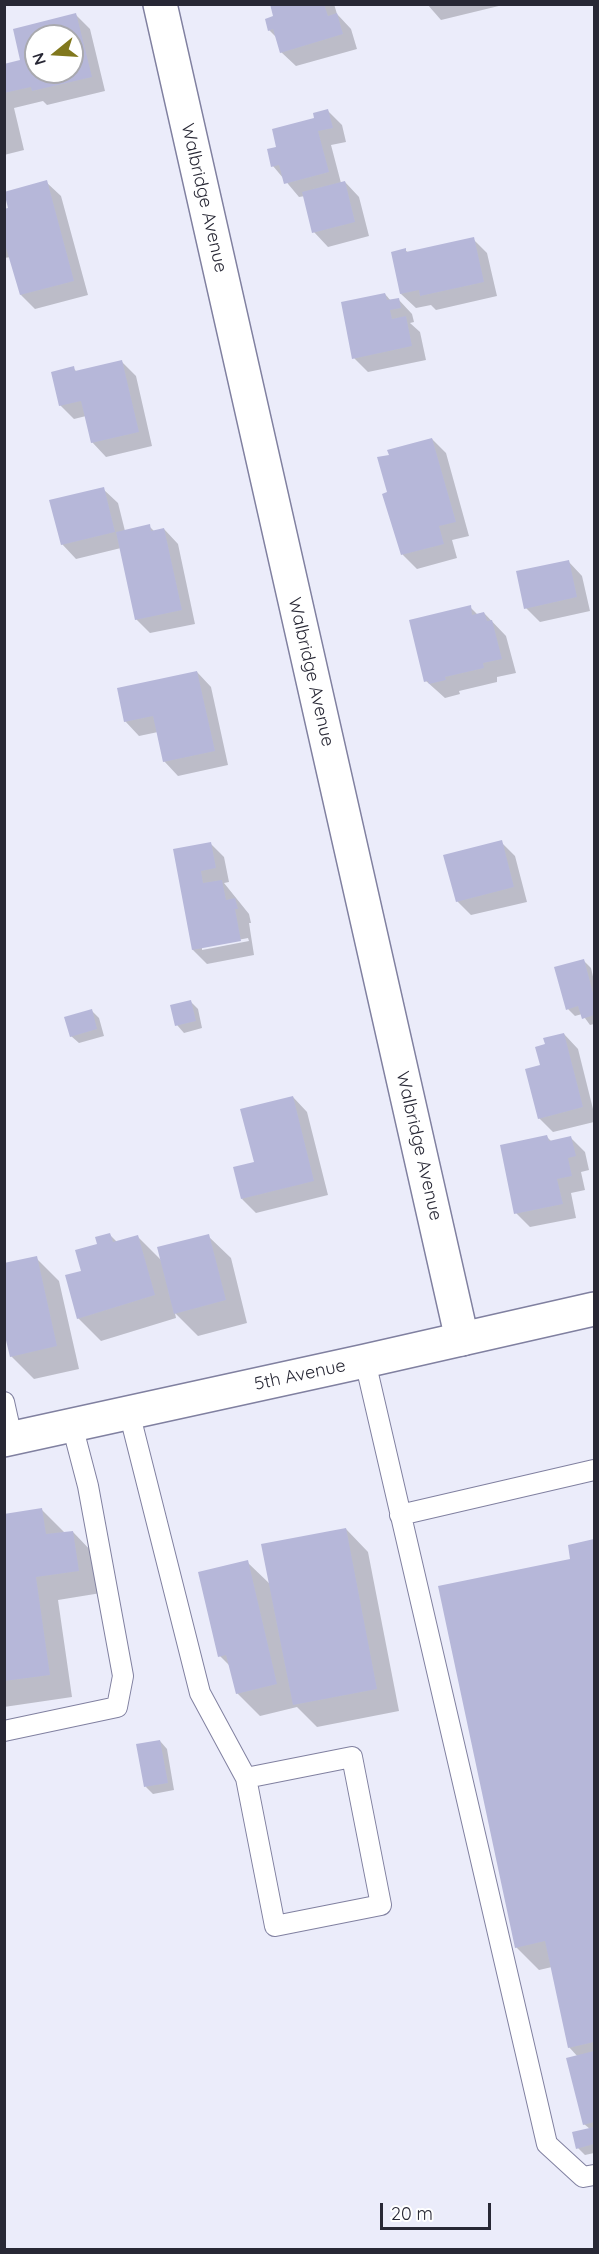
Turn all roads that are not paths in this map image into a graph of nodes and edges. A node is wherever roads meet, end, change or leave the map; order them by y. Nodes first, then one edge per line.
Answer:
1 (160, 4) edge
2 (594, 1309) edge
3 (462, 1339) junction
4 (365, 1361) junction
5 (4, 1402) edge
6 (129, 1412) junction
7 (72, 1425) junction
8 (8, 1439) edge
9 (594, 1470) edge
10 (400, 1515) junction
11 (4, 1731) edge
12 (246, 1778) junction
13 (594, 2175) edge

1 - 3 street, Walbridge Avenue
2 - 3 street, 5th Avenue
3 - 4 street, 5th Avenue
4 - 6 street, 5th Avenue
4 - 10 lane
5 - 8 lane
6 - 7 street, 5th Avenue
6 - 12 lane
7 - 8 street, 5th Avenue
7 - 11 lane
9 - 10 lane
10 - 13 lane
12 - 12 lane

